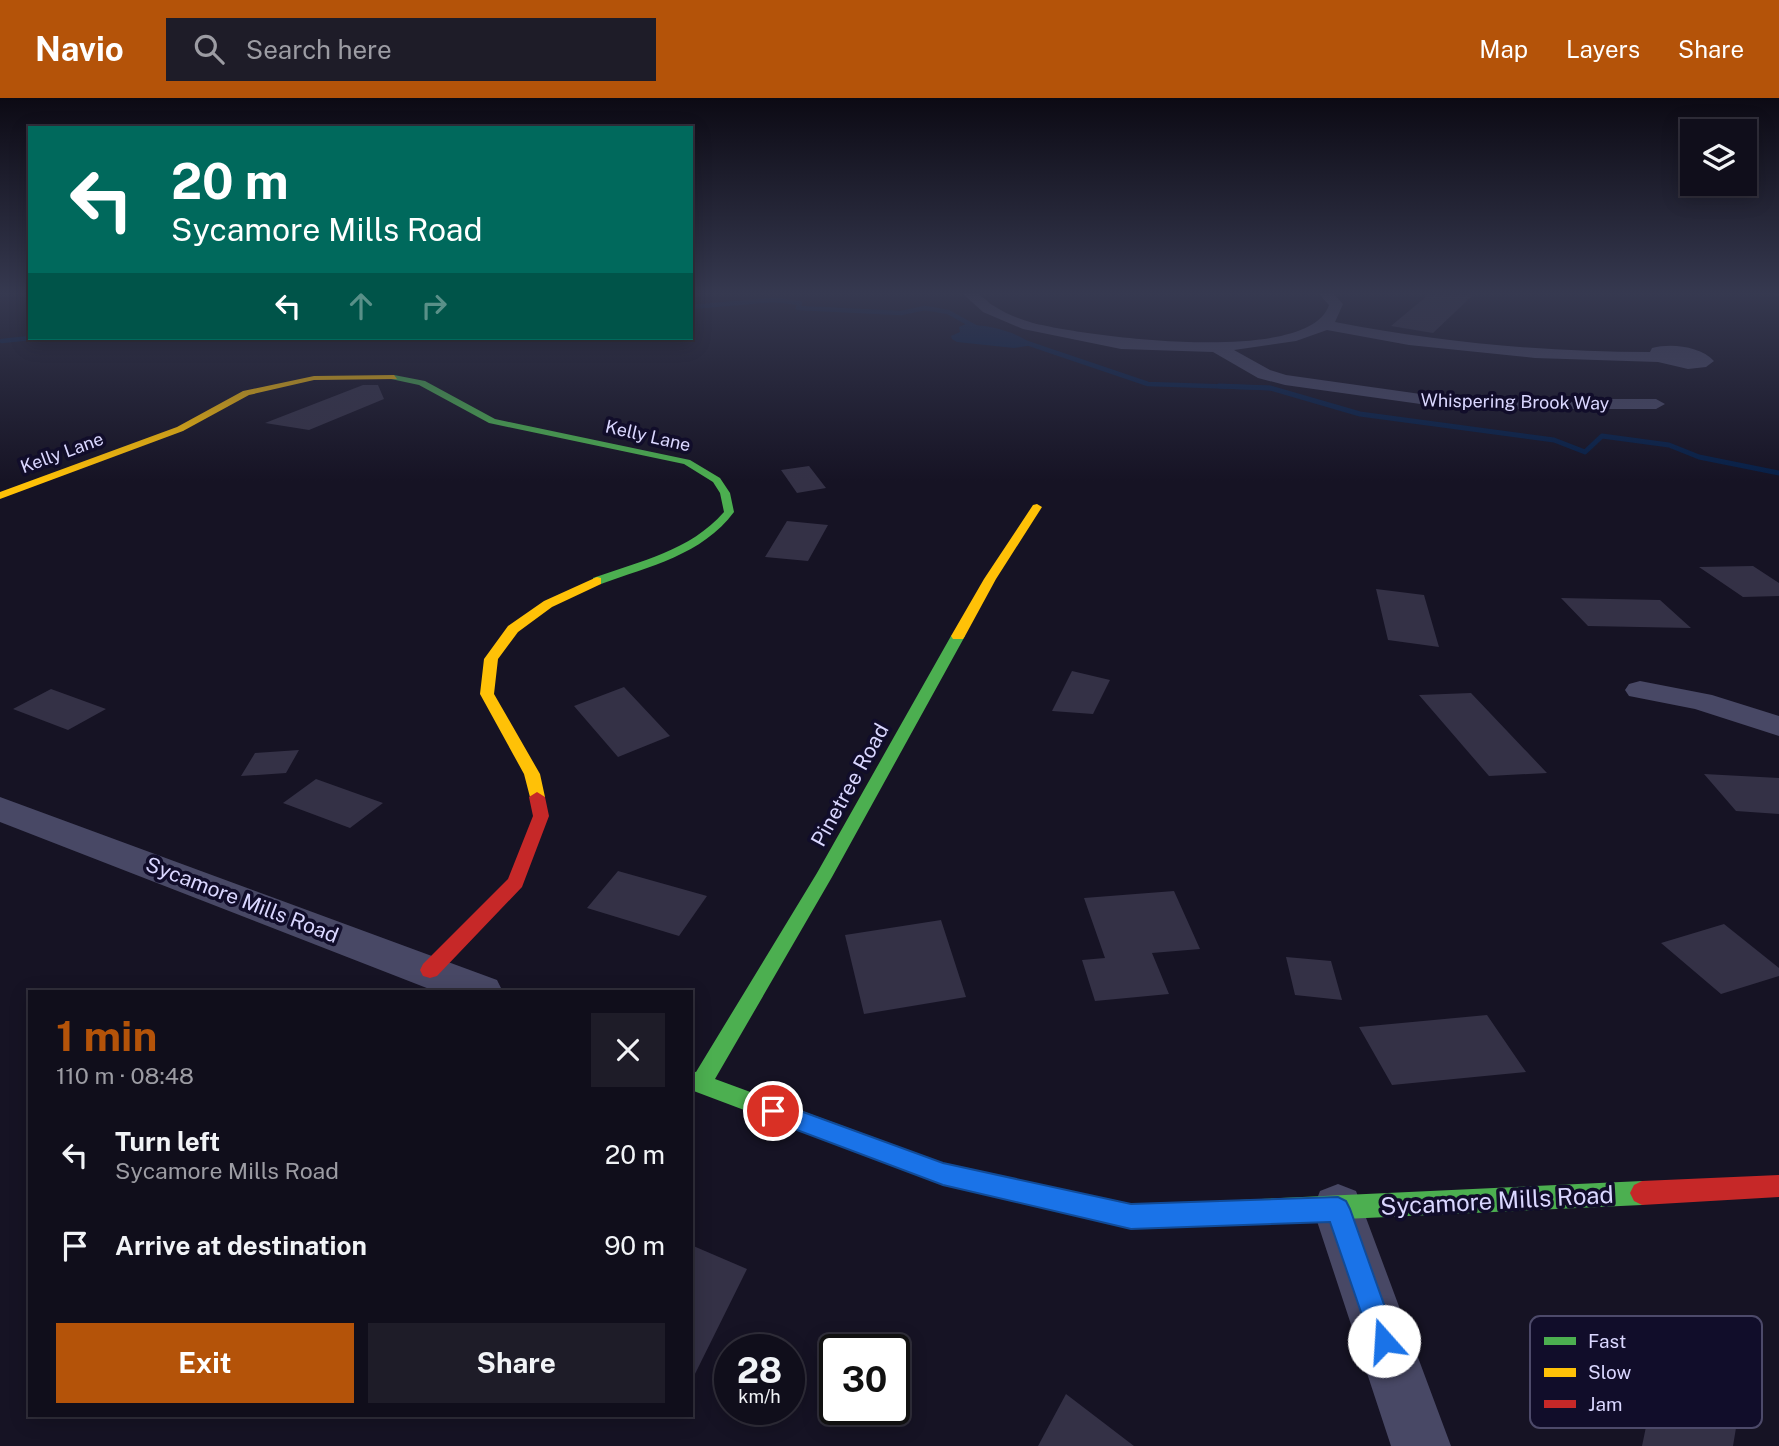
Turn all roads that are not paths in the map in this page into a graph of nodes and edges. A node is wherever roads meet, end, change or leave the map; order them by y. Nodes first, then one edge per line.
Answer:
1 (1232, 355) edge
2 (1542, 355) edge
3 (1661, 358) dead end
4 (1656, 404) dead end
5 (0, 496) edge
6 (1037, 507) dead end
7 (1640, 691) dead end
8 (1779, 726) edge
9 (0, 809) edge
10 (430, 970) junction
11 (477, 990) edge
12 (696, 1082) edge
13 (1779, 1186) edge
14 (1338, 1209) junction
15 (1421, 1446) edge

1 - 4 street, Whispering Brook Way
2 - 3 street
5 - 10 street, Kelly Lane
6 - 12 street, Pinetree Road
7 - 8 street
9 - 10 street, Sycamore Mills Road
10 - 11 street, Sycamore Mills Road
12 - 14 street, Sycamore Mills Road
13 - 14 street, Sycamore Mills Road
14 - 15 street

